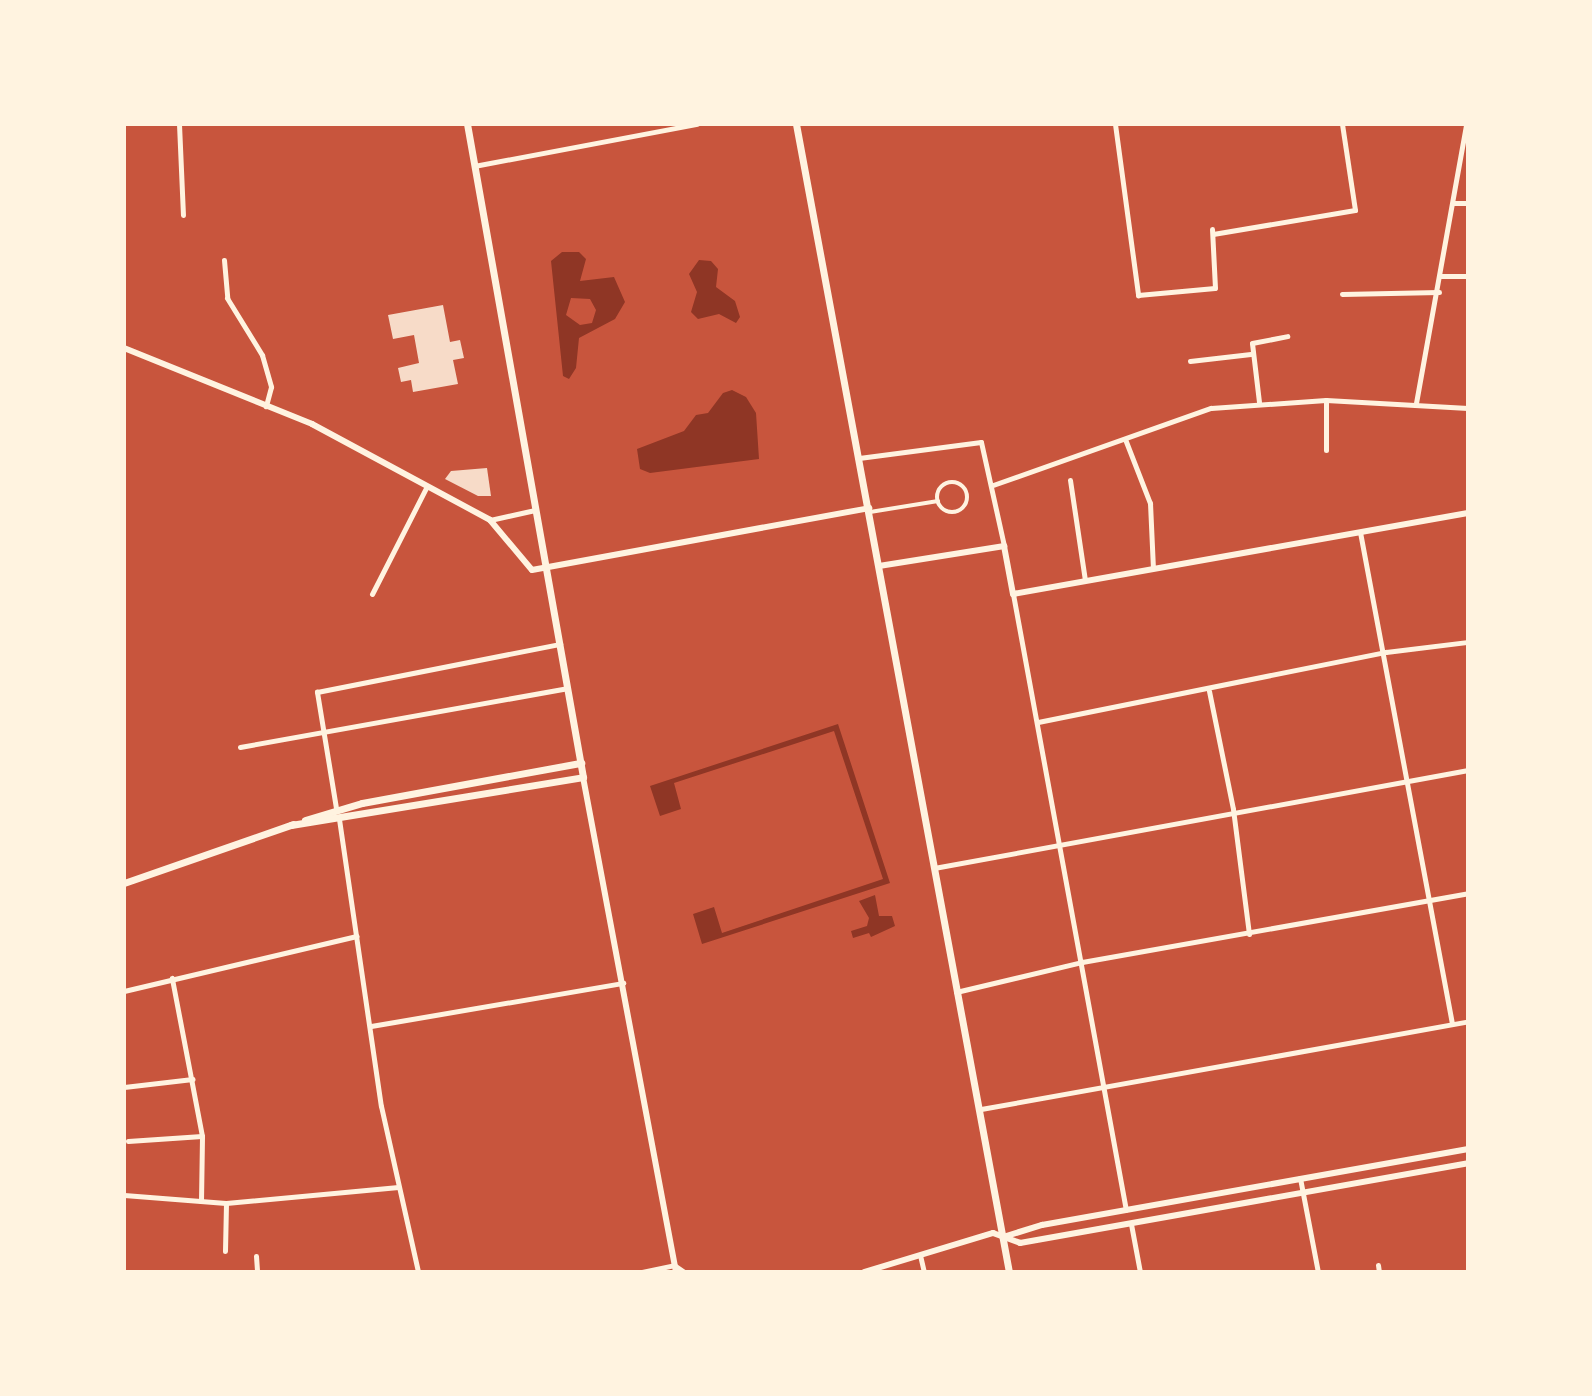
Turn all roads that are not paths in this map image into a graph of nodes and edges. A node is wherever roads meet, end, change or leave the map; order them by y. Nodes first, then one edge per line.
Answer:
1 (179, 124) edge
2 (467, 124) edge
3 (697, 124) edge
4 (796, 124) edge
5 (1115, 124) edge
6 (1342, 124) edge
7 (1466, 124) edge
8 (474, 166) junction
9 (1453, 203) junction
10 (1468, 203) edge
11 (183, 215) dead end
12 (224, 260) dead end
13 (1441, 276) junction
14 (1468, 276) edge
15 (1439, 292) junction
16 (1342, 294) dead end
17 (1287, 336) dead end
18 (124, 348) edge
19 (1251, 354) junction
20 (1190, 361) dead end
21 (1326, 400) junction
22 (1259, 402) junction
23 (1416, 403) junction
24 (266, 406) junction
25 (1468, 408) edge
26 (1125, 439) junction
27 (1326, 450) dead end
28 (859, 458) junction
29 (1070, 480) dead end
30 (993, 485) junction
31 (427, 486) junction
32 (938, 501) junction
33 (536, 510) junction
34 (869, 510) junction
35 (1468, 513) edge
36 (490, 520) junction
37 (1360, 532) junction
38 (1004, 546) junction
39 (879, 566) junction
40 (1153, 568) junction
41 (548, 570) junction
42 (1085, 580) junction
43 (372, 594) dead end
44 (1013, 594) junction
45 (1468, 642) edge
46 (560, 644) junction
47 (1386, 652) junction
48 (568, 688) junction
49 (1209, 691) junction
50 (1038, 722) junction
51 (324, 731) junction
52 (240, 747) dead end
53 (581, 763) junction
54 (1468, 770) edge
55 (583, 777) junction
56 (1408, 779) junction
57 (336, 808) junction
58 (1233, 809) junction
59 (339, 819) junction
60 (291, 825) junction
61 (1060, 842) junction
62 (934, 868) junction
63 (124, 883) edge
64 (1468, 893) edge
65 (1430, 899) junction
66 (1249, 934) junction
67 (357, 936) junction
68 (1082, 962) junction
69 (172, 978) junction
70 (624, 983) junction
71 (124, 991) edge
72 (956, 992) junction
73 (1468, 1021) edge
74 (1452, 1023) junction
75 (371, 1026) junction
76 (193, 1079) junction
77 (1103, 1086) junction
78 (124, 1087) edge
79 (981, 1109) junction
80 (202, 1136) junction
81 (128, 1141) dead end
82 (1468, 1149) edge
83 (1468, 1163) edge
84 (1300, 1178) junction
85 (398, 1187) junction
86 (1303, 1192) junction
87 (124, 1195) edge
88 (201, 1201) junction
89 (226, 1203) junction
90 (1126, 1210) junction
91 (1131, 1224) junction
92 (1003, 1237) junction
93 (225, 1251) dead end
94 (920, 1255) junction
95 (256, 1256) dead end
96 (675, 1269) edge
97 (257, 1272) edge
98 (418, 1272) edge
99 (642, 1272) edge
100 (684, 1272) edge
101 (864, 1272) edge
102 (924, 1272) edge
103 (1009, 1272) edge
104 (1140, 1272) edge
105 (1318, 1272) edge

1 - 11 street
2 - 8 main road
3 - 8 street
4 - 28 main road
5 - 6 street
7 - 9 street
8 - 33 main road
9 - 10 street
9 - 13 street
12 - 24 street
13 - 14 street
13 - 15 street
15 - 16 street
15 - 23 street
17 - 19 street
18 - 24 street
19 - 20 street
19 - 22 street
21 - 22 street
21 - 23 street
21 - 27 street
22 - 26 street
23 - 25 street
24 - 31 street
26 - 30 street
26 - 40 street
28 - 30 street
28 - 34 main road
29 - 42 street
30 - 38 street
31 - 36 street
31 - 43 street
32 - 32 street
32 - 34 street
33 - 36 street
33 - 41 main road
34 - 39 main road
34 - 41 street
35 - 37 street
36 - 41 street
37 - 40 street
37 - 47 street
38 - 39 street
38 - 44 street
39 - 62 main road
40 - 42 street
41 - 46 main road
42 - 44 street
44 - 50 street
45 - 47 street
46 - 48 main road
46 - 51 street
47 - 49 street
47 - 56 street
48 - 51 street
48 - 53 main road
49 - 50 street
49 - 58 street
50 - 61 street
51 - 52 street
51 - 57 street
53 - 55 main road
53 - 57 main road
54 - 56 street
55 - 59 main road
55 - 70 street
56 - 58 street
56 - 65 street
57 - 60 main road
58 - 61 street
58 - 66 street
59 - 60 main road
59 - 67 street
60 - 63 main road
61 - 62 street
61 - 68 street
62 - 72 main road
64 - 65 street
65 - 66 street
65 - 74 street
66 - 68 street
67 - 69 street
67 - 75 street
68 - 72 street
68 - 77 street
69 - 71 street
69 - 76 street
70 - 75 street
70 - 96 street
72 - 79 main road
73 - 74 street
74 - 77 street
75 - 85 street
76 - 78 street
76 - 80 street
77 - 79 street
77 - 90 street
79 - 92 main road
80 - 81 street
80 - 88 street
82 - 84 street
83 - 86 street
84 - 86 street
84 - 90 street
85 - 89 street
85 - 98 street
86 - 91 street
86 - 105 street
87 - 88 street
88 - 89 street
89 - 93 street
90 - 92 street
91 - 92 street
91 - 104 street
92 - 94 street
92 - 103 main road
94 - 101 street
94 - 102 street
95 - 97 street
96 - 99 street
96 - 100 street

